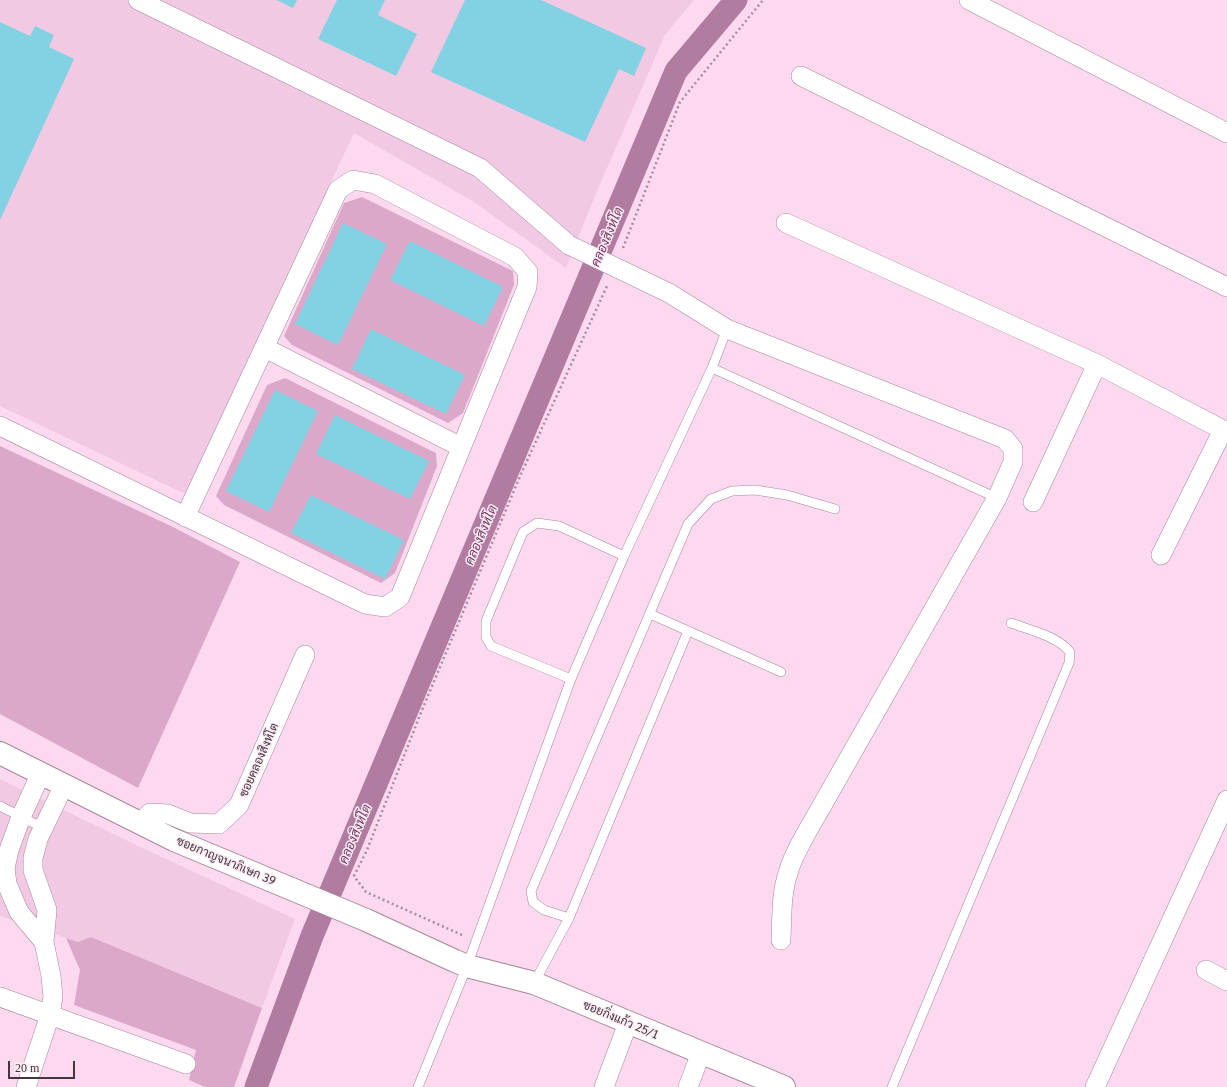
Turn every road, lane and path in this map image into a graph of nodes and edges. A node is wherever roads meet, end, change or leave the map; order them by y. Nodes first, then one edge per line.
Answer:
1 (138, 0) edge
2 (763, 0) edge
3 (969, 0) edge
4 (800, 76) dead end
5 (1227, 133) edge
6 (786, 223) dead end
7 (622, 250) dead end
8 (610, 279) dead end
9 (1227, 287) edge
10 (727, 329) junction
11 (265, 348) junction
12 (1097, 364) junction
13 (712, 368) junction
14 (0, 426) edge
15 (1225, 431) edge
16 (462, 447) junction
17 (997, 498) junction
18 (1033, 502) dead end
19 (835, 509) dead end
20 (186, 517) junction
21 (1161, 555) dead end
22 (624, 556) junction
23 (650, 614) junction
24 (1011, 623) dead end
25 (688, 631) junction
26 (305, 655) dead end
27 (781, 672) dead end
28 (571, 679) junction
29 (0, 753) edge
30 (41, 773) junction
31 (64, 785) junction
32 (1227, 800) edge
33 (0, 806) edge
34 (21, 817) junction
35 (140, 823) junction
36 (43, 828) junction
37 (569, 918) junction
38 (781, 940) dead end
39 (44, 942) junction
40 (461, 963) junction
41 (1206, 970) dead end
42 (1227, 981) edge
43 (534, 983) junction
44 (0, 997) edge
45 (50, 1015) junction
46 (628, 1023) junction
47 (701, 1053) junction
48 (186, 1064) dead end
49 (771, 1084) edge
50 (26, 1087) edge
51 (418, 1087) edge
52 (604, 1087) edge
53 (688, 1087) edge
54 (892, 1087) edge
55 (1095, 1087) edge

1 - 10 street, bridge
2 - 7 path
3 - 5 street
4 - 9 street
6 - 12 street
8 - 40 path
10 - 13 lane
10 - 17 street
11 - 16 street
11 - 16 street
11 - 20 street
12 - 15 street
12 - 18 street
13 - 17 lane
13 - 22 lane
14 - 20 street
15 - 21 street
16 - 20 street
17 - 38 street
19 - 23 lane
22 - 28 lane
22 - 28 lane
23 - 25 lane
23 - 37 lane
24 - 54 lane
25 - 27 lane
25 - 37 lane
26 - 35 street, ซอยคลองสิงห์โต
28 - 40 lane
29 - 30 street, ซอยกาญจนาภิเษก 39
30 - 31 street, ซอยกาญจนาภิเษก 39
30 - 34 street
31 - 35 street, ซอยกาญจนาภิเษก 39
31 - 36 street
32 - 55 street
33 - 34 lane
34 - 36 lane
34 - 39 street
35 - 40 street, ซอยกาญจนาภิเษก 39
36 - 39 street
37 - 43 lane
39 - 45 street
40 - 43 street, ซอยกิ่งแก้ว 25/1
40 - 51 lane
41 - 42 street
43 - 46 street, ซอยกิ่งแก้ว 25/1
44 - 45 street
45 - 48 street
45 - 50 street
46 - 47 street, ซอยกิ่งแก้ว 25/1
46 - 52 street
47 - 49 street, ซอยกิ่งแก้ว 25/1
47 - 53 street

